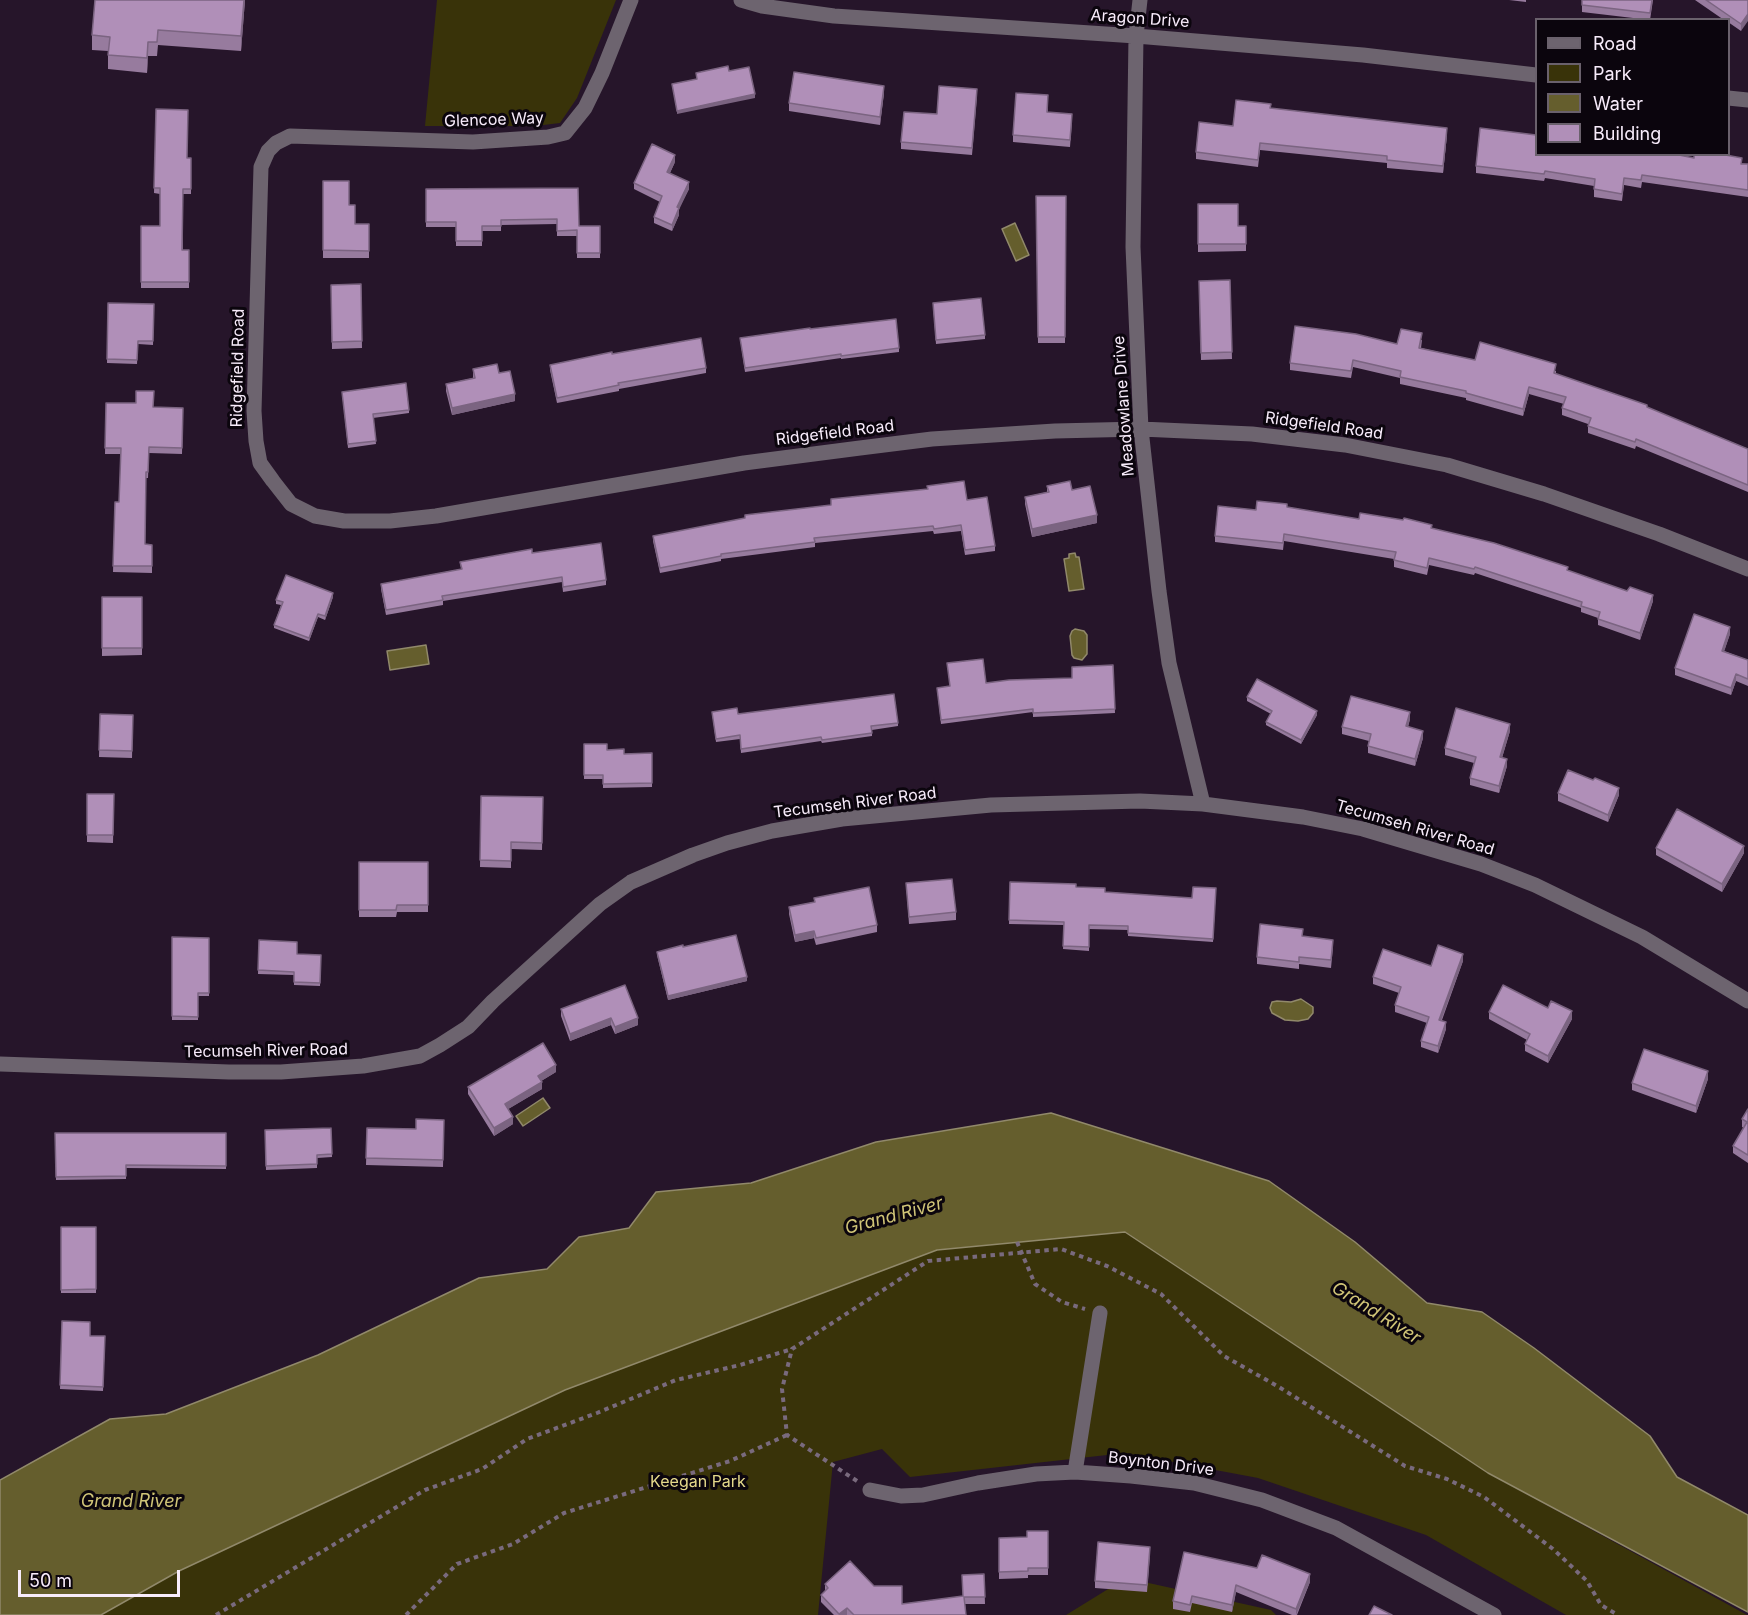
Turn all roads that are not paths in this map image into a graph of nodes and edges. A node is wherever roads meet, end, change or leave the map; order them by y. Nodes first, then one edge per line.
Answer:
1 (631, 0) edge
2 (741, 0) edge
3 (1140, 0) edge
4 (1136, 36) junction
5 (1535, 75) edge
6 (1730, 98) edge
7 (1748, 100) edge
8 (276, 142) joint
9 (1141, 429) junction
10 (1748, 569) edge
11 (1203, 804) junction
12 (1748, 1001) edge
13 (0, 1064) edge
14 (1100, 1313) road end
15 (1075, 1472) junction
16 (870, 1490) road end
17 (1494, 1615) edge

1 - 8 street, Glencoe Way
2 - 4 street, Aragon Drive
3 - 4 street, Meadowlane Drive
4 - 5 street, Aragon Drive
4 - 9 street, Meadowlane Drive
6 - 7 street
8 - 9 street, Ridgefield Road
9 - 10 street, Ridgefield Road
9 - 11 street, Meadowlane Drive
11 - 12 street, Tecumseh River Road
11 - 13 street, Tecumseh River Road
14 - 15 street
15 - 16 street, Boynton Drive
15 - 17 street, Boynton Drive

